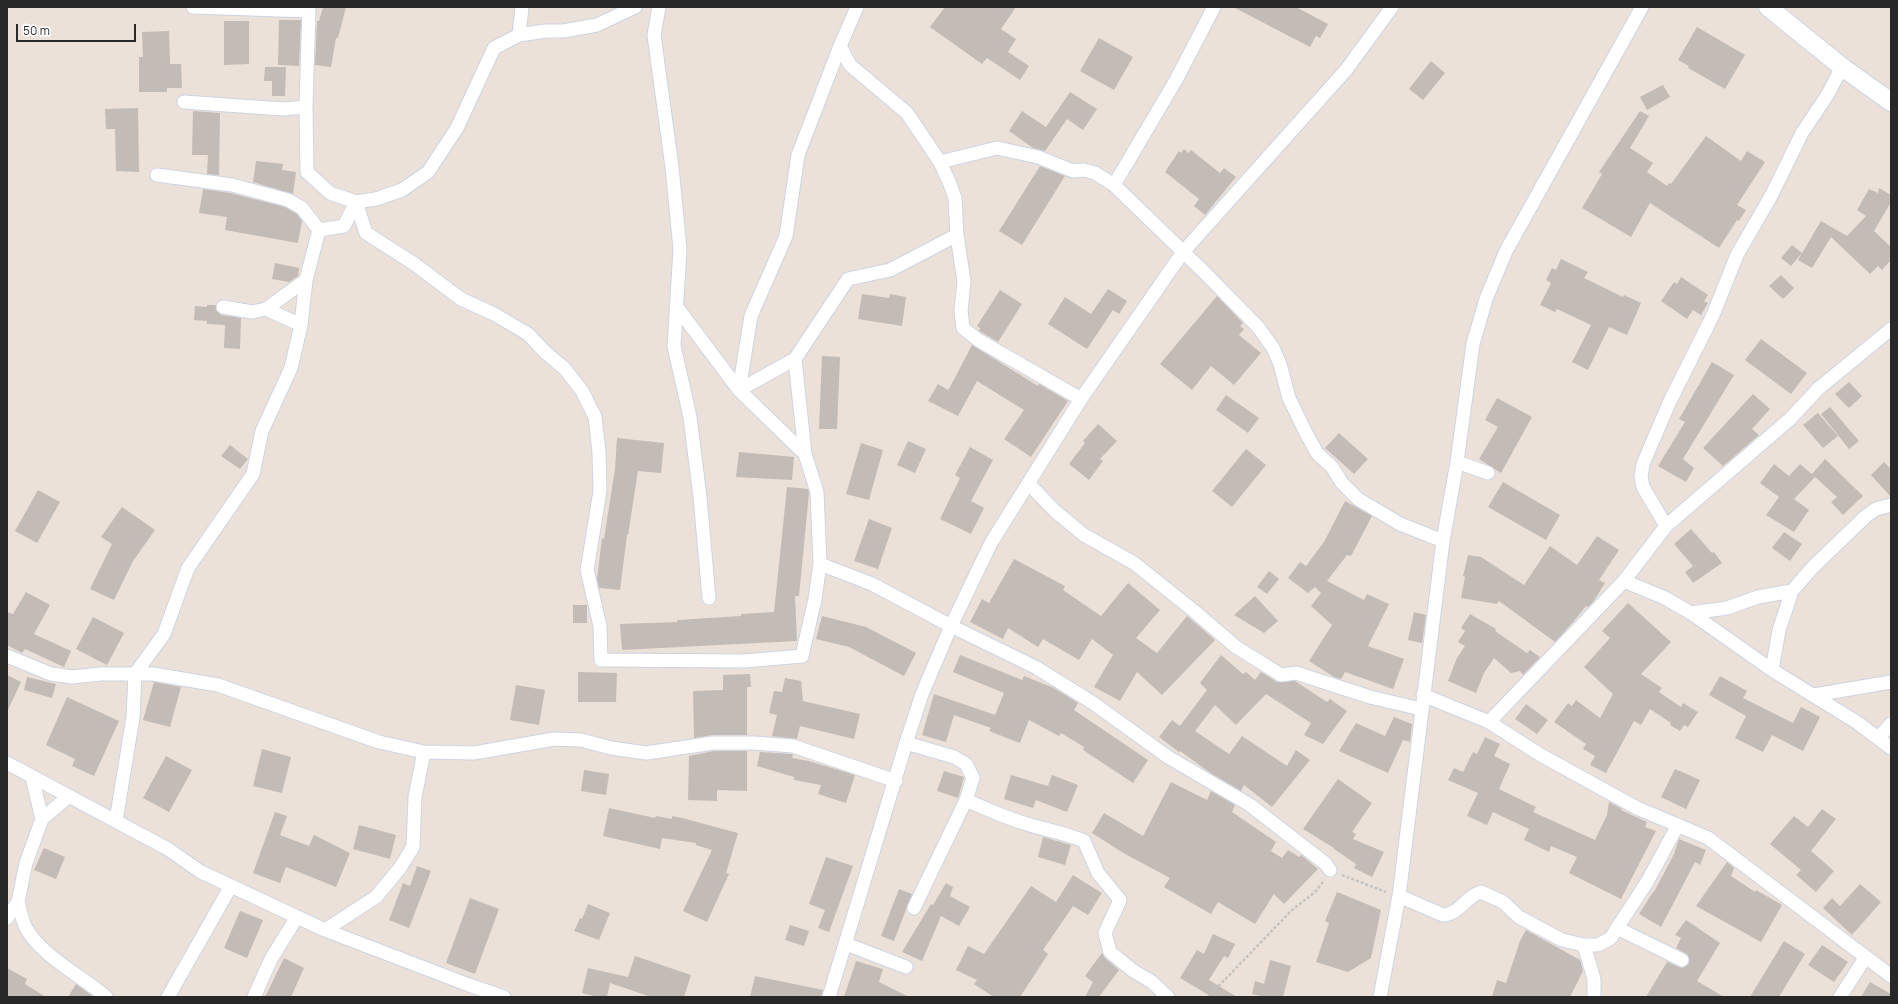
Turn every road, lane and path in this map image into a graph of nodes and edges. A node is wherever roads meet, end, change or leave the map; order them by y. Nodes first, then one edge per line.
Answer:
1 (193, 7) edge
2 (522, 7) edge
3 (635, 7) edge
4 (659, 7) edge
5 (857, 7) edge
6 (1214, 7) edge
7 (1392, 7) edge
8 (1642, 7) edge
9 (1768, 7) edge
10 (309, 9) edge
11 (519, 35) junction
12 (840, 46) junction
13 (1842, 68) junction
14 (184, 102) dead end
15 (1891, 102) edge
16 (306, 107) junction
17 (940, 162) junction
18 (157, 175) dead end
19 (1114, 185) junction
20 (356, 202) junction
21 (319, 230) junction
22 (957, 235) junction
23 (1183, 252) junction
24 (306, 280) junction
25 (676, 306) junction
26 (223, 307) dead end
27 (266, 309) junction
28 (301, 325) junction
29 (1891, 329) edge
30 (795, 359) junction
31 (739, 390) junction
32 (1081, 399) junction
33 (805, 454) junction
34 (1457, 462) junction
35 (1488, 473) dead end
36 (1030, 484) junction
37 (1891, 505) edge
38 (1666, 526) junction
39 (1443, 540) junction
40 (820, 564) junction
41 (1624, 581) junction
42 (1792, 591) junction
43 (709, 598) dead end
44 (1691, 613) junction
45 (951, 626) junction
46 (7, 656) edge
47 (1772, 670) junction
48 (135, 674) junction
49 (1891, 682) edge
50 (1423, 695) junction
51 (1814, 695) junction
52 (1421, 709) junction
53 (1490, 722) junction
54 (1891, 724) edge
55 (1878, 738) junction
56 (906, 743) junction
57 (1891, 748) edge
58 (424, 752) junction
59 (7, 763) edge
60 (32, 777) junction
61 (896, 781) junction
62 (69, 796) junction
63 (966, 800) junction
64 (42, 820) junction
65 (116, 821) junction
66 (1678, 825) junction
67 (1330, 870) junction
68 (231, 886) junction
69 (1399, 896) junction
70 (18, 902) junction
71 (914, 908) dead end
72 (297, 917) junction
73 (7, 918) edge
74 (1617, 928) junction
75 (325, 930) junction
76 (846, 944) junction
77 (1584, 945) junction
78 (1866, 958) junction
79 (1682, 960) dead end
80 (906, 967) dead end
81 (1891, 976) edge
82 (106, 997) edge
83 (168, 997) edge
84 (254, 997) edge
85 (504, 997) edge
86 (829, 997) edge
87 (1168, 997) edge
88 (1208, 997) edge
89 (1380, 997) edge
90 (1594, 997) edge
91 (1840, 997) edge

1 - 10 street
2 - 11 street
3 - 11 street
4 - 25 street
5 - 12 street
6 - 19 street
7 - 23 street
8 - 34 street
9 - 13 street
10 - 16 street
11 - 20 street
12 - 17 street
12 - 31 street
13 - 15 street
13 - 38 street
14 - 16 street
16 - 20 street
17 - 19 street
17 - 22 street
18 - 21 street
19 - 23 street
20 - 21 street
20 - 40 street
21 - 24 street
22 - 30 street
22 - 32 street
23 - 32 street
23 - 39 street
24 - 27 street
24 - 28 street
25 - 31 street
25 - 43 street
26 - 27 street
27 - 28 street
28 - 48 street
29 - 38 street
30 - 31 street
30 - 33 street
31 - 33 street
32 - 36 street
33 - 40 street
34 - 35 street
34 - 39 street
36 - 45 street
36 - 52 street
37 - 42 street
38 - 41 street
39 - 50 street
40 - 45 street
41 - 44 street
41 - 53 street
42 - 44 street
42 - 47 street
44 - 47 street
45 - 56 street
45 - 67 street
46 - 48 street
47 - 51 street
48 - 58 street
48 - 65 street
49 - 51 street
50 - 52 street
50 - 53 street
51 - 55 street
52 - 69 street
53 - 66 street
54 - 55 street
55 - 57 street
56 - 61 street
56 - 63 street
58 - 61 street
58 - 75 street
59 - 60 street
60 - 62 street
60 - 64 street
61 - 76 street
62 - 64 street
62 - 65 street
63 - 71 street
63 - 87 street
64 - 70 street
65 - 68 street
66 - 74 street
66 - 78 street
67 - 69 path
67 - 88 path
68 - 72 street
68 - 83 street
69 - 77 street
69 - 89 street
70 - 73 street
70 - 82 street
72 - 75 street
72 - 84 street
74 - 77 street
74 - 79 street
75 - 85 street
76 - 80 street
76 - 86 street
77 - 90 street
78 - 81 street
78 - 91 street

